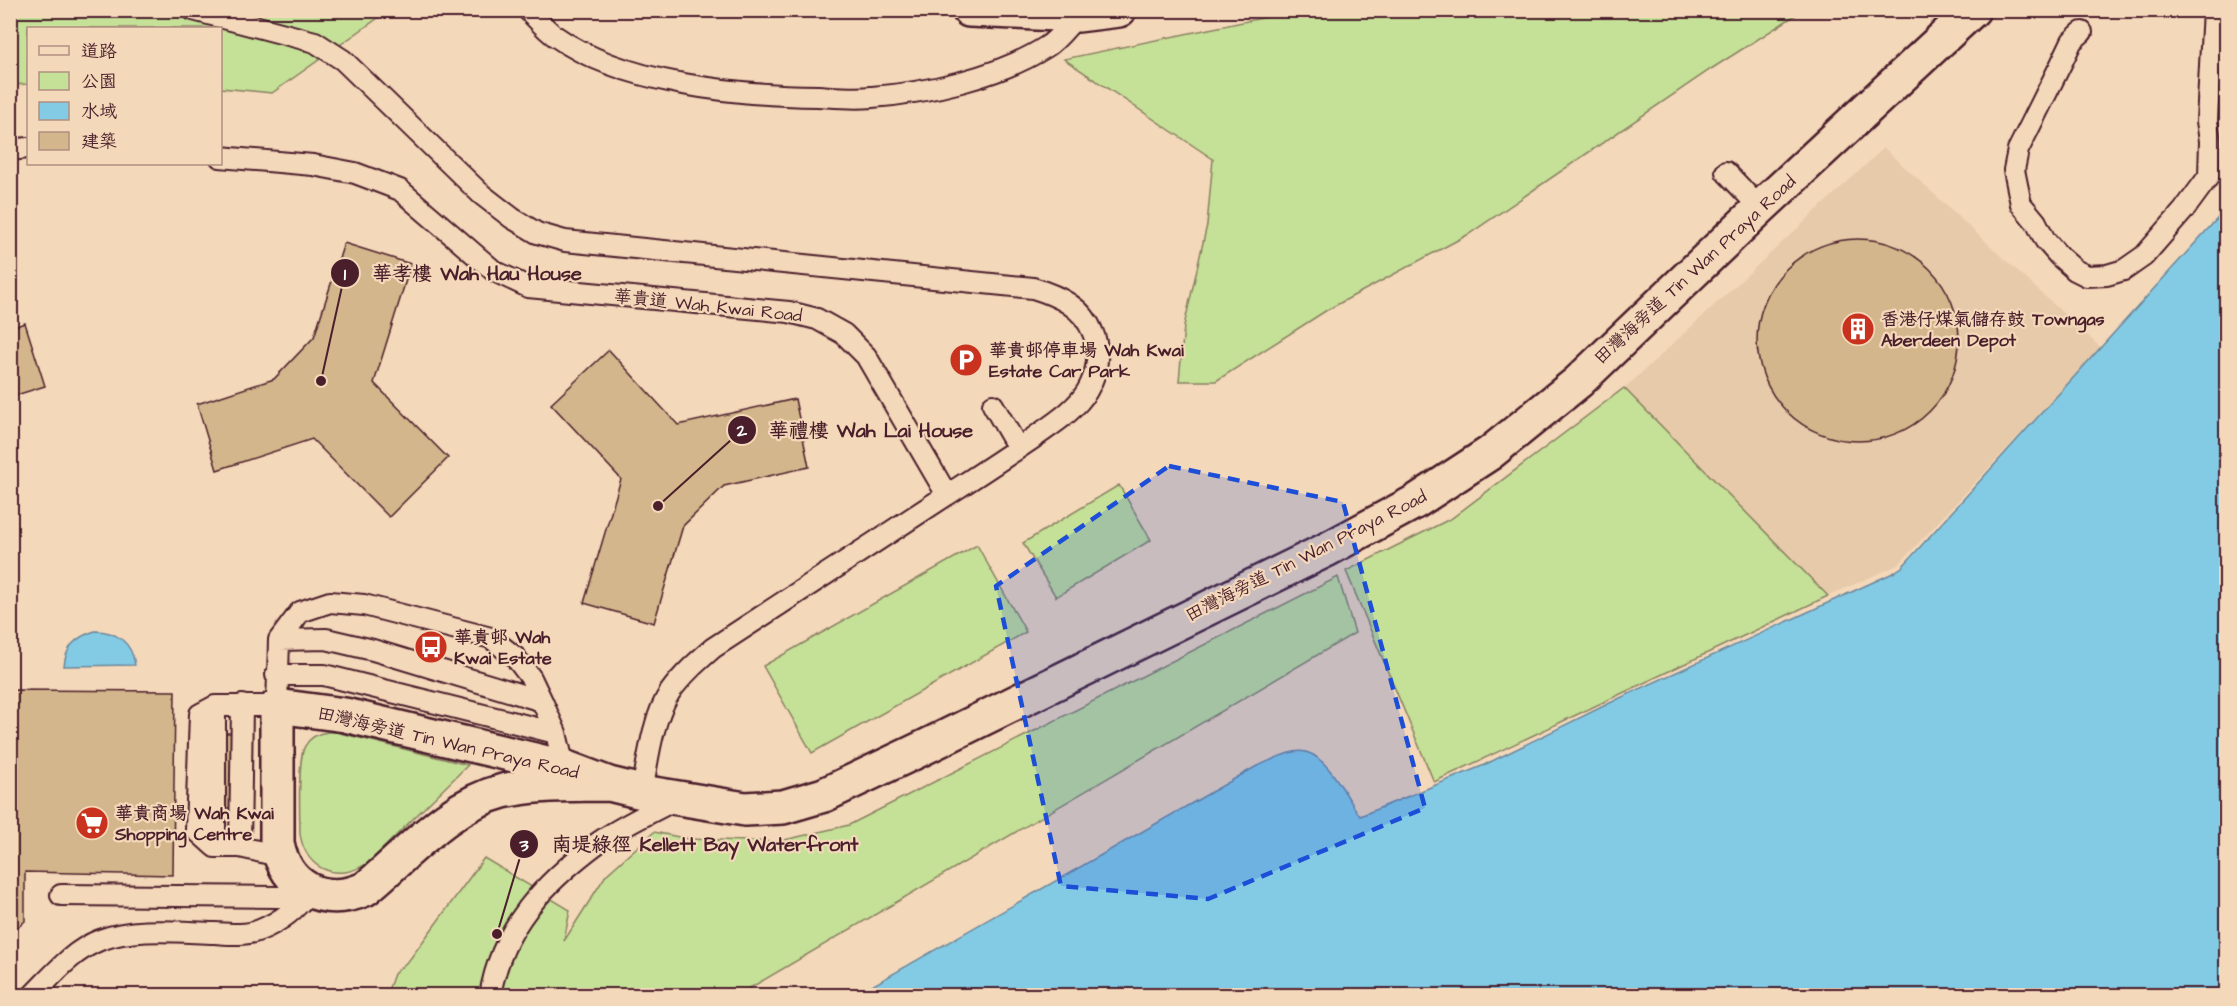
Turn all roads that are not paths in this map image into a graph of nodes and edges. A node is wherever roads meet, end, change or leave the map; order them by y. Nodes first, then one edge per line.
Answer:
1 (193, 10) edge
2 (528, 10) edge
3 (969, 10) edge
4 (1119, 10) edge
5 (1973, 10) edge
6 (2213, 10) edge
7 (1078, 15) junction
8 (2082, 32) dead end
9 (27, 148) edge
10 (10, 150) edge
11 (222, 157) edge
12 (1726, 172) dead end
13 (1760, 208) junction
14 (993, 405) dead end
15 (1018, 448) junction
16 (947, 495) junction
17 (279, 640) junction
18 (277, 691) junction
19 (542, 701) junction
20 (242, 705) junction
21 (556, 733) junction
22 (564, 767) junction
23 (609, 784) junction
24 (642, 792) junction
25 (677, 798) junction
26 (240, 847) junction
27 (279, 856) junction
28 (310, 891) junction
29 (62, 895) dead end
30 (32, 996) edge
31 (490, 996) edge

1 - 15 lane
2 - 7 lane
3 - 7 street
4 - 7 street
5 - 13 street, 田灣海旁道 Tin Wan Praya Road
6 - 8 lane
9 - 10 lane
11 - 16 lane, 華貴道 Wah Kwai Road
12 - 13 lane
13 - 25 street, 田灣海旁道 Tin Wan Praya Road
14 - 15 lane
15 - 16 lane
16 - 24 lane
17 - 18 lane
17 - 19 lane
17 - 19 lane
18 - 20 lane
18 - 21 lane
18 - 22 street, 田灣海旁道 Tin Wan Praya Road
18 - 27 street
19 - 21 lane
20 - 26 lane
20 - 26 lane
21 - 22 lane
22 - 23 street, 田灣海旁道 Tin Wan Praya Road
23 - 24 street, 田灣海旁道 Tin Wan Praya Road
23 - 28 street, 田灣海旁道 Tin Wan Praya Road
24 - 25 street, 田灣海旁道 Tin Wan Praya Road
25 - 31 lane
26 - 27 lane
27 - 28 street
28 - 29 lane
28 - 30 lane

